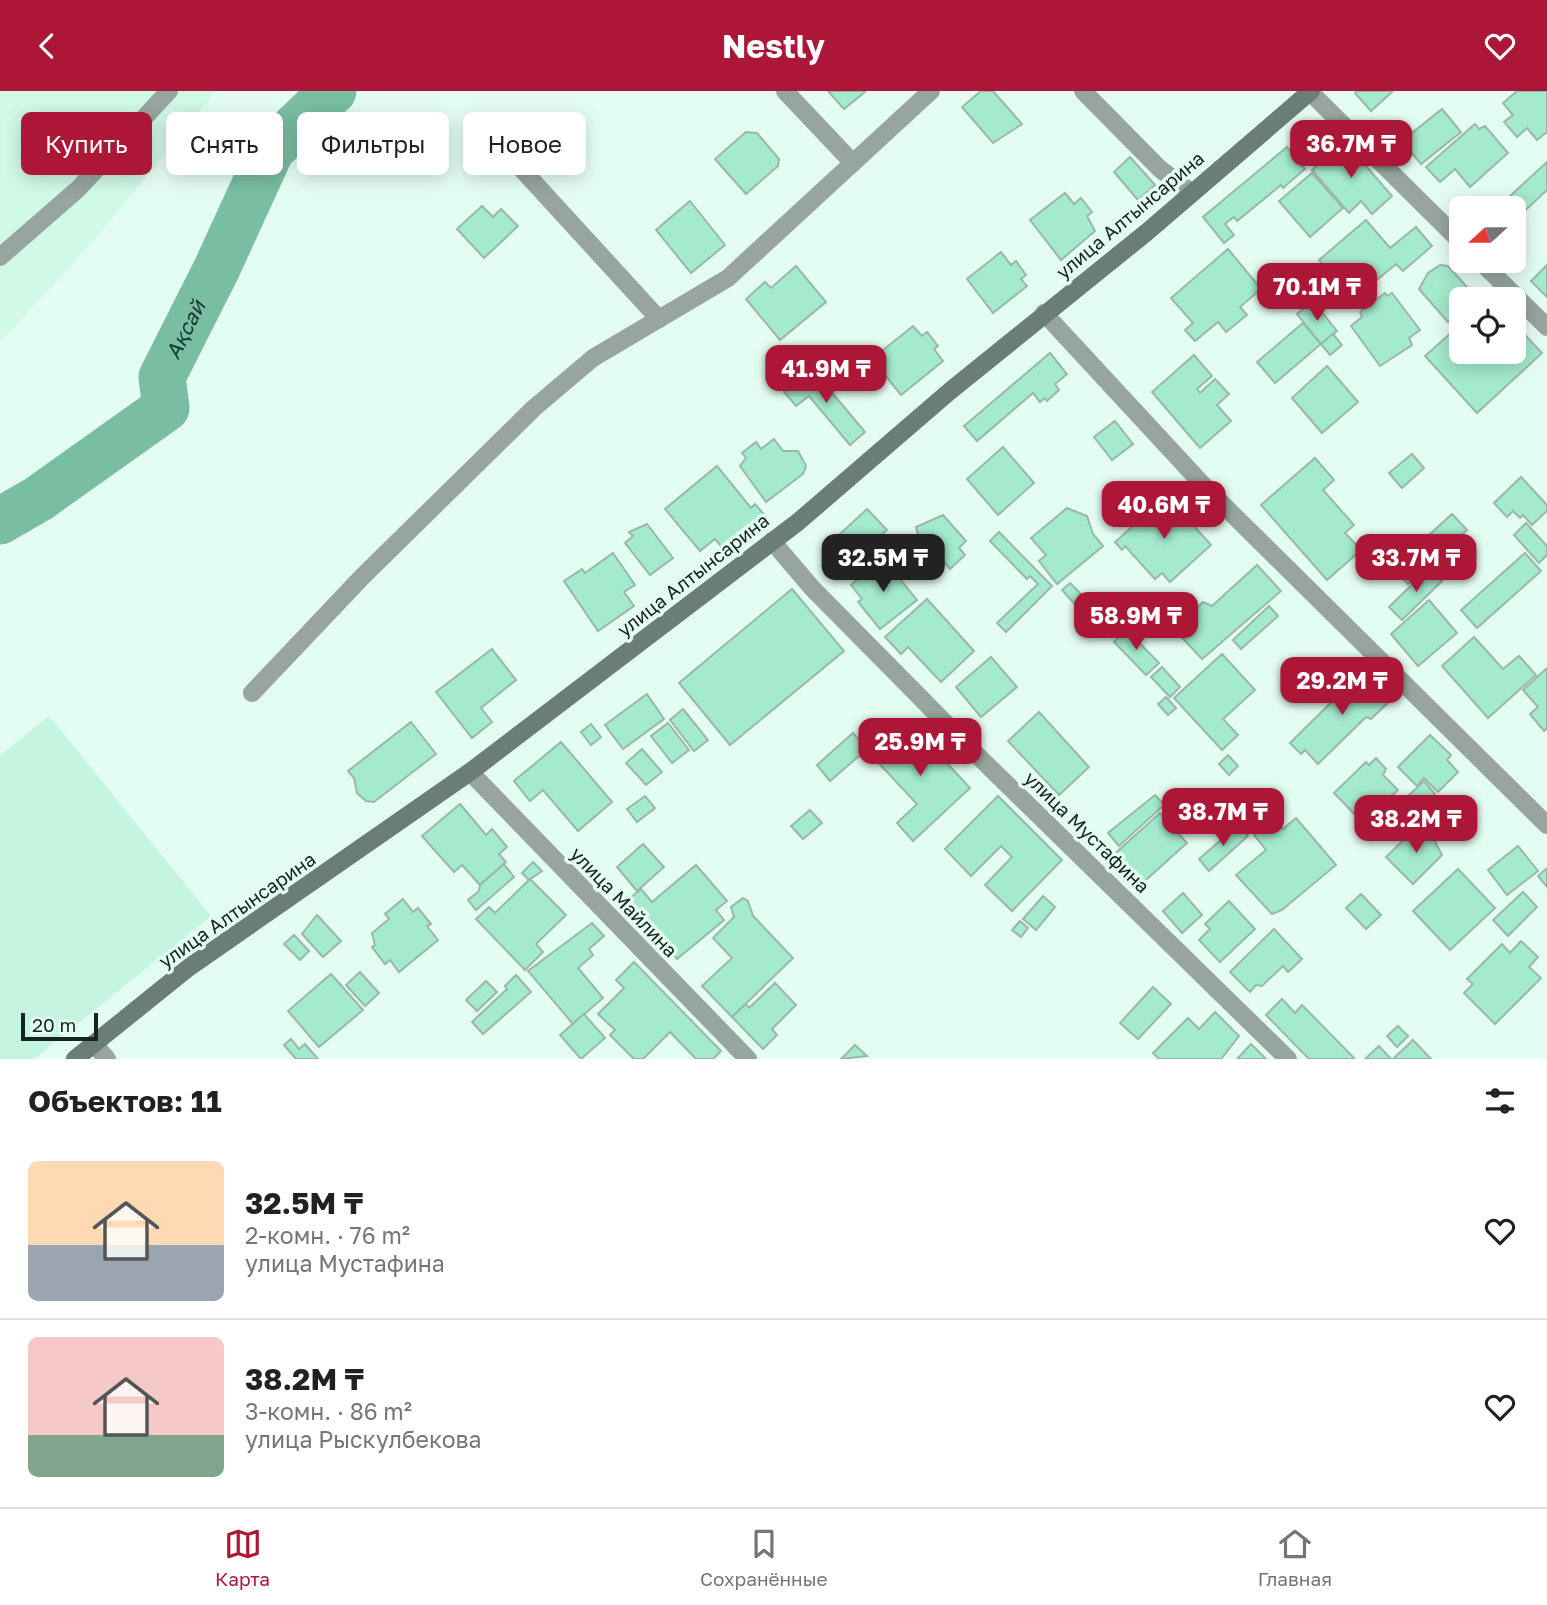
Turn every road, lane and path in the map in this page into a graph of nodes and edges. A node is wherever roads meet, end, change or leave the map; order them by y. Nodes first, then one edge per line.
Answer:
1 (169, 91) edge
2 (785, 91) edge
3 (931, 91) edge
4 (1083, 91) edge
5 (1310, 91) edge
6 (853, 163) junction
7 (527, 175) edge
8 (1192, 193) junction
9 (1449, 229) edge
10 (0, 257) edge
11 (1492, 273) edge
12 (1044, 313) junction
13 (659, 319) junction
14 (1547, 327) edge
15 (772, 541) junction
16 (252, 693) dead end
17 (470, 772) junction
18 (1547, 825) edge
19 (94, 1044) junction
20 (75, 1059) edge
21 (107, 1059) edge
22 (748, 1059) edge
23 (1288, 1059) edge

1 - 10 street
2 - 6 street
3 - 6 street
4 - 8 street
5 - 8 street, улица Алтынсарина
5 - 9 street
6 - 13 street
7 - 13 street
8 - 12 street, улица Алтынсарина
11 - 14 street
12 - 15 street, улица Алтынсарина
12 - 18 street
13 - 16 street
15 - 17 street, улица Алтынсарина
15 - 23 street, улица Мустафина
17 - 19 street, улица Алтынсарина
17 - 22 street, улица Майлина
19 - 20 street, улица Алтынсарина
19 - 21 street

